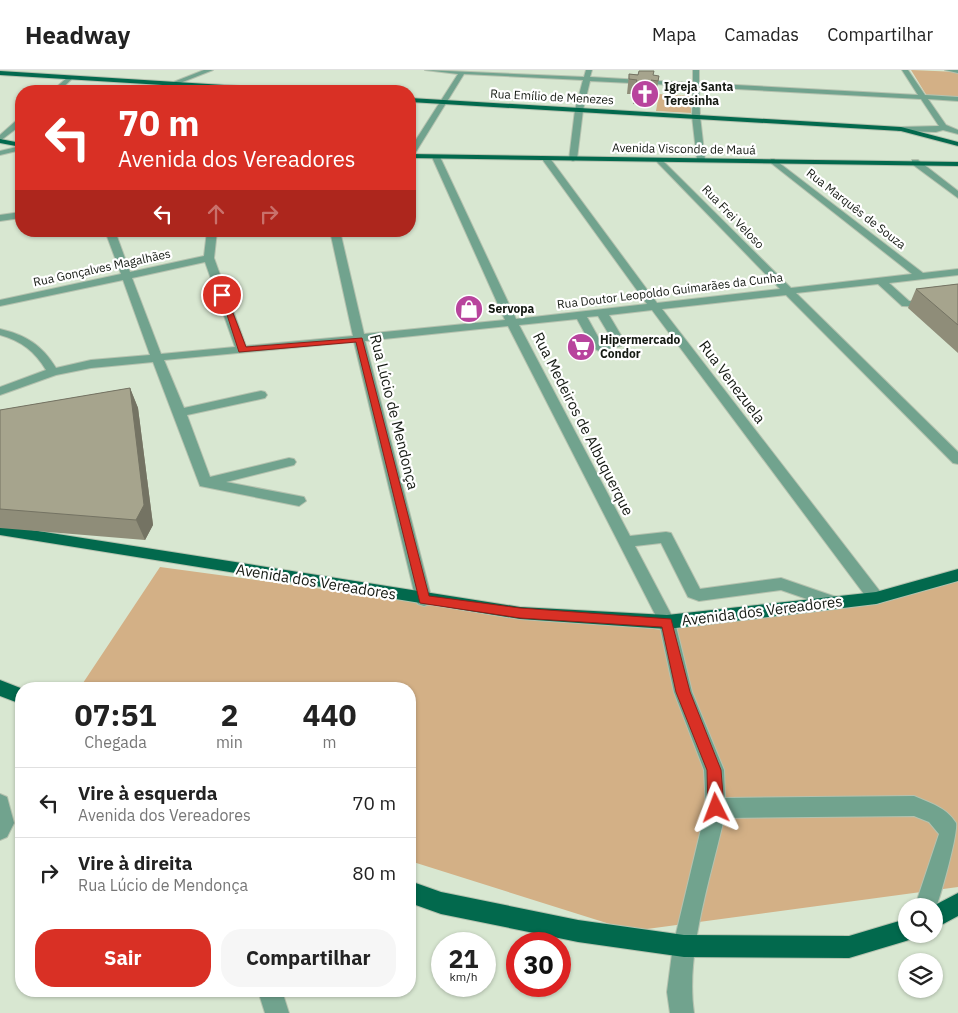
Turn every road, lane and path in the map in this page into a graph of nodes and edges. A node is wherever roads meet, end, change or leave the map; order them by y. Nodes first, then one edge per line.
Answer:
1 (210, 70) edge
2 (428, 70) edge
3 (589, 70) edge
4 (696, 70) edge
5 (905, 70) edge
6 (948, 70) edge
7 (462, 71) edge
8 (958, 71) edge
9 (0, 73) edge
10 (71, 77) junction
11 (587, 79) junction
12 (173, 84) junction
13 (697, 84) junction
14 (62, 85) edge
15 (189, 85) edge
16 (925, 98) junction
17 (958, 99) edge
18 (416, 100) edge
19 (442, 102) junction
20 (579, 110) junction
21 (696, 116) junction
22 (15, 126) edge
23 (942, 127) junction
24 (901, 129) junction
25 (958, 132) edge
26 (0, 140) edge
27 (15, 144) edge
28 (958, 144) edge
29 (416, 146) edge
30 (15, 148) edge
31 (0, 152) edge
32 (416, 156) edge
33 (436, 157) junction
34 (958, 158) edge
35 (546, 159) junction
36 (573, 159) junction
37 (660, 160) junction
38 (701, 160) junction
39 (774, 161) junction
40 (915, 162) junction
41 (958, 164) edge
42 (958, 195) edge
43 (15, 216) edge
44 (0, 218) edge
45 (112, 237) edge
46 (211, 237) edge
47 (336, 237) edge
48 (209, 258) junction
49 (958, 272) edge
50 (125, 276) junction
51 (922, 280) junction
52 (881, 281) junction
53 (788, 292) junction
54 (0, 303) edge
55 (941, 303) edge
56 (654, 307) junction
57 (602, 313) junction
58 (580, 316) junction
59 (512, 323) junction
60 (0, 332) edge
61 (359, 340) junction
62 (242, 350) junction
63 (156, 356) junction
64 (53, 372) junction
65 (0, 391) edge
66 (262, 395) dead end
67 (180, 413) junction
68 (958, 460) edge
69 (289, 462) dead end
70 (206, 483) junction
71 (299, 501) dead end
72 (0, 530) edge
73 (625, 542) junction
74 (958, 575) edge
75 (876, 598) junction
76 (424, 600) junction
77 (836, 603) junction
78 (667, 622) junction
79 (0, 688) edge
80 (15, 694) edge
81 (0, 804) edge
82 (716, 808) junction
83 (0, 830) edge
84 (416, 894) edge
85 (929, 898) edge
86 (958, 904) edge
87 (943, 913) edge
88 (898, 932) edge
89 (684, 946) junction
90 (272, 997) edge
91 (277, 1013) edge
92 (682, 1013) edge

1 - 12 street
2 - 7 street
3 - 11 street
4 - 13 street
5 - 16 street
6 - 8 street
7 - 11 street
7 - 19 street
9 - 10 main road
10 - 12 main road
10 - 14 street
11 - 13 street
11 - 20 street
12 - 15 main road
13 - 16 street
13 - 21 street
16 - 17 street
16 - 23 street
18 - 19 main road, Rua Emílio de Menezes
19 - 20 main road, Rua Emílio de Menezes
19 - 29 street
20 - 21 main road, Rua Emílio de Menezes
20 - 36 street
21 - 24 main road, Rua Emílio de Menezes
21 - 38 street
22 - 26 street
23 - 24 street, Rua Emílio de Menezes
23 - 25 street, Rua Emílio de Menezes
24 - 28 main road, Rua Emílio de Menezes
26 - 27 main road
30 - 31 street
32 - 33 main road, Avenida Visconde de Mauá
33 - 35 main road, Avenida Visconde de Mauá
33 - 59 street, Rua Medeiros de Albuquerque
34 - 40 main road
35 - 36 main road, Avenida Visconde de Mauá
35 - 56 street, Rua Venezuela
36 - 37 main road, Avenida Visconde de Mauá
37 - 38 main road, Avenida Visconde de Mauá
37 - 53 street, Rua Frei Veloso
38 - 39 main road, Avenida Visconde de Mauá
39 - 40 main road, Avenida Visconde de Mauá
39 - 51 street, Rua Marquês de Souza
40 - 41 main road, Avenida Visconde de Mauá
40 - 42 street
43 - 44 street
45 - 50 street
46 - 48 street
47 - 61 street, Rua Lúcio de Mendonça
48 - 50 street, Rua Gonçalves Magalhães
48 - 62 street
49 - 51 street, Rua Doutor Leopoldo Guimarães da Cunha
50 - 54 street, Rua Gonçalves Magalhães
50 - 63 street
51 - 52 street, Rua Doutor Leopoldo Guimarães da Cunha
52 - 53 street, Rua Doutor Leopoldo Guimarães da Cunha
52 - 55 street
53 - 56 street, Rua Doutor Leopoldo Guimarães da Cunha
53 - 68 street, Rua Frei Veloso
56 - 57 street, Rua Doutor Leopoldo Guimarães da Cunha
56 - 75 street, Rua Venezuela
57 - 58 street, Rua Doutor Leopoldo Guimarães da Cunha
57 - 58 street
58 - 59 street, Rua Doutor Leopoldo Guimarães da Cunha
59 - 61 street, Rua Doutor Leopoldo Guimarães da Cunha
59 - 73 street, Rua Medeiros de Albuquerque
60 - 64 street
61 - 62 street, Rua Doutor Leopoldo Guimarães da Cunha
61 - 76 street, Rua Lúcio de Mendonça
62 - 63 street, Rua Doutor Leopoldo Guimarães da Cunha
63 - 64 street, Rua Doutor Leopoldo Guimarães da Cunha
63 - 67 street
64 - 65 street, Rua Doutor Leopoldo Guimarães da Cunha
66 - 67 street
67 - 70 street
69 - 70 street
70 - 71 street
72 - 76 main road, Avenida dos Vereadores
73 - 77 street
73 - 78 street, Rua Medeiros de Albuquerque
74 - 75 main road, Avenida dos Vereadores
75 - 77 main road, Avenida dos Vereadores
76 - 78 main road, Avenida dos Vereadores
77 - 78 main road, Avenida dos Vereadores
78 - 82 street, Rua Medeiros de Albuquerque
79 - 80 main road
81 - 83 street
82 - 85 street
82 - 89 street, Rua Medeiros de Albuquerque
84 - 89 main road
86 - 87 main road
88 - 89 main road
89 - 92 street, Rua Medeiros de Albuquerque
90 - 91 street

